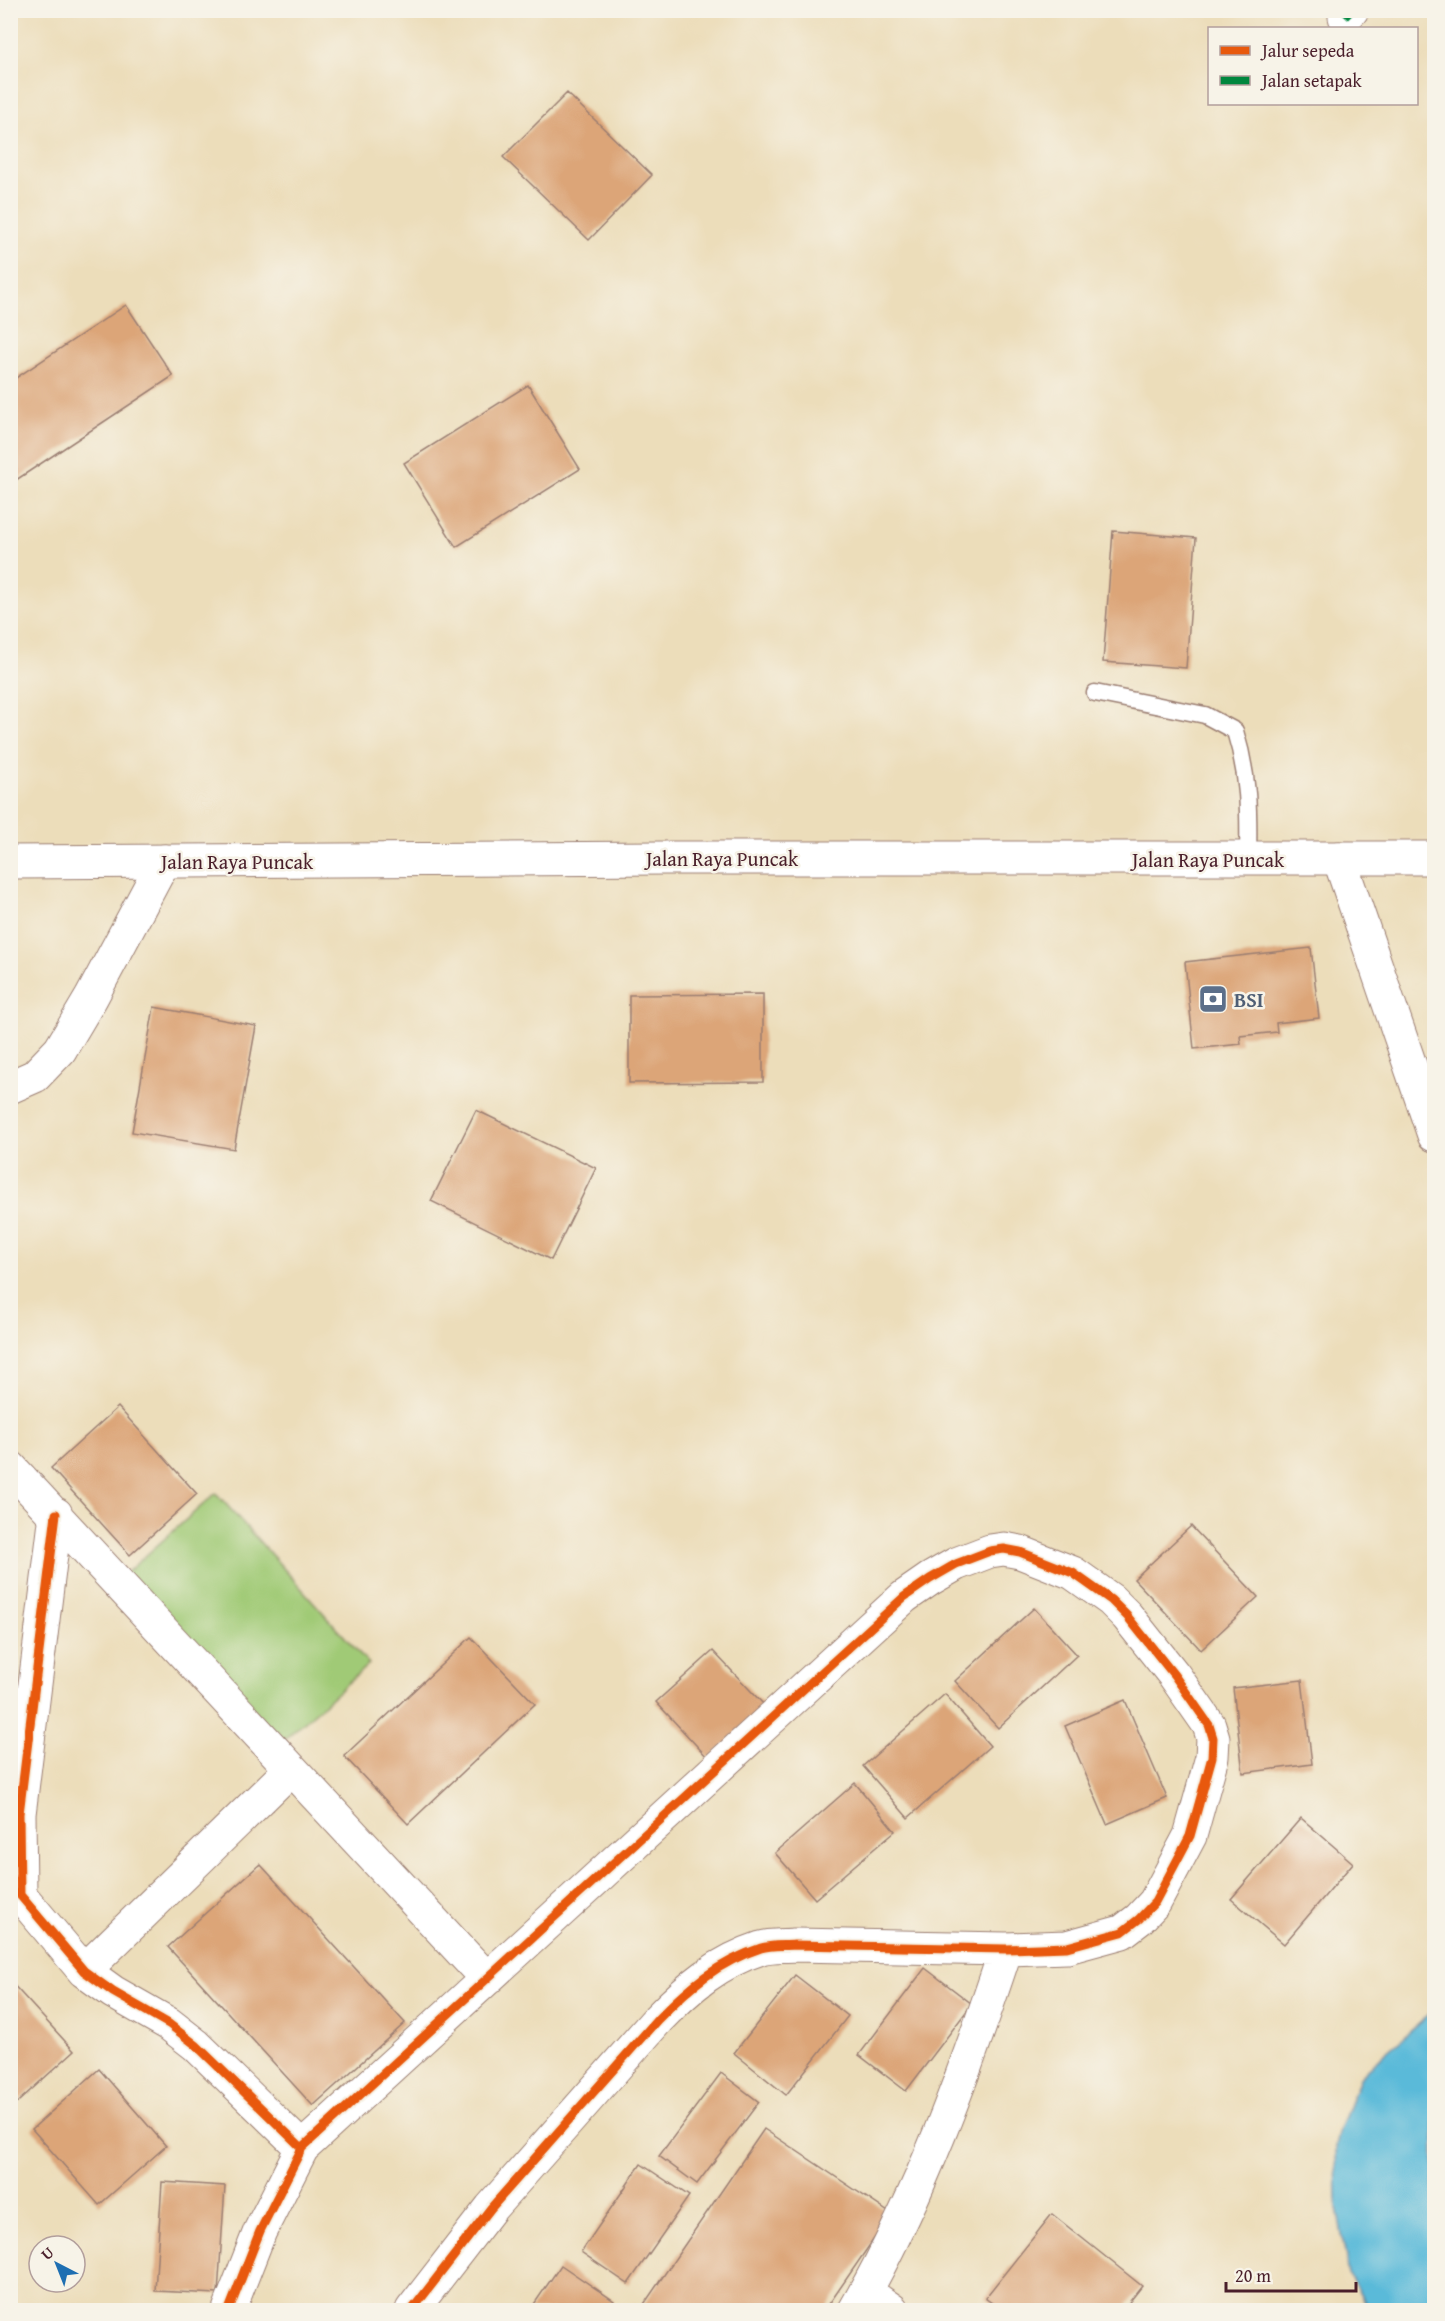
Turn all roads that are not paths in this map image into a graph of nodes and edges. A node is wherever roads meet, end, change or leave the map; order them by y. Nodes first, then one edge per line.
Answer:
1 (1095, 693) dead end
2 (1339, 858) junction
3 (1434, 858) edge
4 (1248, 859) junction
5 (164, 861) junction
6 (10, 862) edge
7 (10, 1088) edge
8 (1434, 1135) edge
9 (10, 1467) edge
10 (56, 1514) junction
11 (291, 1769) junction
12 (15, 1900) edge
13 (1006, 1949) junction
14 (84, 1971) junction
15 (487, 1978) junction
16 (302, 2148) junction
17 (241, 2303) edge
18 (871, 2304) edge
19 (412, 2310) edge

1 - 4 lane
2 - 3 main road, Jalan Raya Puncak
2 - 4 main road, Jalan Raya Puncak
2 - 8 main road
4 - 5 main road, Jalan Raya Puncak
5 - 6 main road, Jalan Raya Puncak
5 - 7 main road
9 - 10 main road
10 - 11 main road
10 - 12 main road
11 - 14 main road
11 - 15 main road
12 - 14 main road
13 - 15 main road
13 - 18 main road
13 - 19 main road
14 - 16 main road
15 - 16 main road
16 - 17 main road

